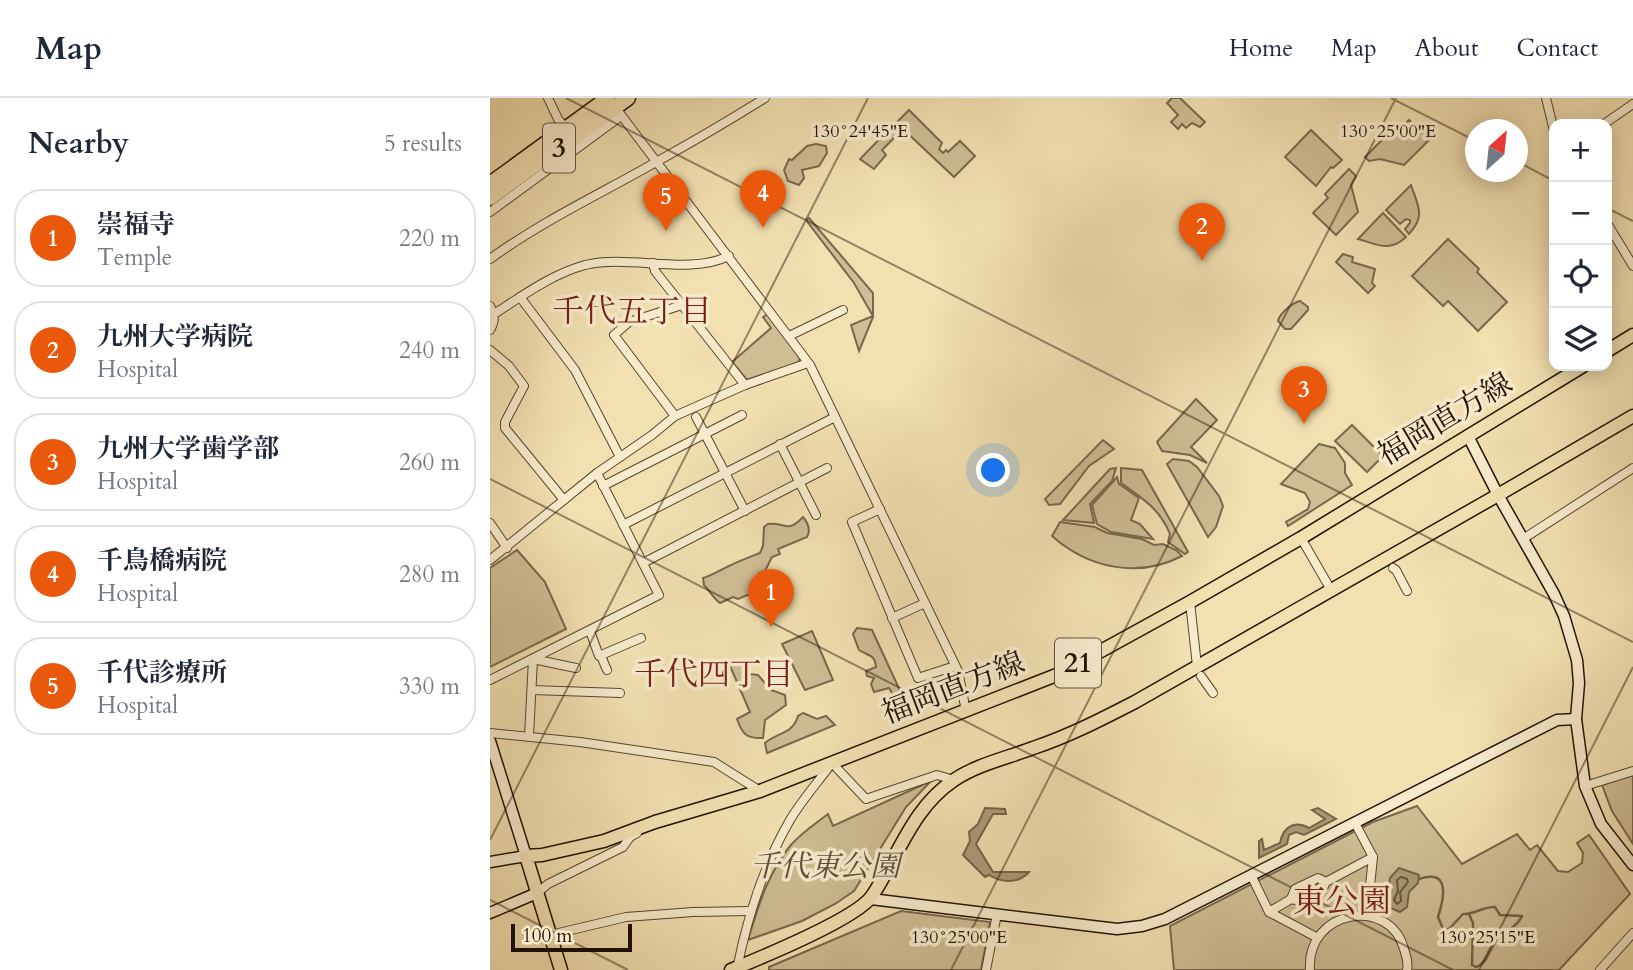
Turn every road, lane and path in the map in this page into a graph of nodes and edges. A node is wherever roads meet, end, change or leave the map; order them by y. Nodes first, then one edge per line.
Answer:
1 (548, 98) edge
2 (628, 98) edge
3 (765, 98) edge
4 (1546, 98) edge
5 (611, 103) edge
6 (1633, 104) edge
7 (1551, 119) edge
8 (1611, 119) edge
9 (569, 133) junction
10 (657, 162) junction
11 (490, 184) edge
12 (490, 198) edge
13 (490, 205) edge
14 (490, 212) edge
15 (1612, 231) edge
16 (729, 256) junction
17 (490, 259) edge
18 (653, 263) junction
19 (1633, 266) edge
20 (520, 297) junction
21 (682, 306) junction
22 (492, 310) edge
23 (843, 310) dead end
24 (490, 330) edge
25 (1633, 335) edge
26 (789, 336) junction
27 (1612, 348) edge
28 (490, 350) edge
29 (808, 363) junction
30 (1575, 371) edge
31 (745, 385) junction
32 (742, 415) dead end
33 (1633, 415) edge
34 (675, 416) junction
35 (696, 416) dead end
36 (835, 417) junction
37 (705, 434) junction
38 (1468, 436) junction
39 (780, 444) junction
40 (621, 457) junction
41 (827, 468) dead end
42 (1633, 468) edge
43 (725, 472) junction
44 (597, 473) junction
45 (799, 483) junction
46 (603, 486) junction
47 (1498, 495) junction
48 (564, 500) junction
49 (880, 509) junction
50 (745, 511) junction
51 (816, 515) dead end
52 (490, 523) edge
53 (623, 525) junction
54 (1301, 538) junction
55 (1524, 539) junction
56 (507, 548) junction
57 (490, 560) edge
58 (643, 562) junction
59 (1393, 568) dead end
60 (1331, 590) junction
61 (1407, 592) dead end
62 (1190, 602) junction
63 (925, 603) junction
64 (892, 618) junction
65 (590, 631) junction
66 (641, 638) dead end
67 (601, 656) junction
68 (533, 659) junction
69 (955, 666) junction
70 (576, 668) dead end
71 (607, 670) dead end
72 (1199, 671) junction
73 (490, 680) edge
74 (532, 690) junction
75 (620, 693) dead end
76 (1213, 693) dead end
77 (966, 711) junction
78 (1576, 719) junction
79 (490, 733) edge
80 (529, 736) junction
81 (490, 741) edge
82 (832, 763) junction
83 (1633, 771) edge
84 (954, 780) junction
85 (1585, 786) junction
86 (760, 791) junction
87 (655, 822) junction
88 (1355, 822) junction
89 (526, 856) junction
90 (1373, 858) junction
91 (490, 862) edge
92 (1633, 865) edge
93 (1251, 876) junction
94 (537, 893) junction
95 (871, 899) junction
96 (751, 911) junction
97 (1269, 912) junction
98 (490, 913) edge
99 (997, 914) junction
100 (1367, 915) junction
101 (1633, 933) edge
102 (550, 935) junction
103 (1316, 937) junction
104 (735, 969) edge
105 (561, 970) edge
106 (986, 970) edge
107 (1310, 970) edge
108 (1407, 970) edge
109 (1600, 970) edge

1 - 9 street
2 - 5 highway, 3
3 - 10 street
4 - 7 street
5 - 9 highway, 3
5 - 10 street
6 - 8 street
9 - 11 highway, 3
9 - 12 highway, 3
10 - 16 street
10 - 17 street
13 - 14 street
15 - 19 street
16 - 18 street
16 - 26 street
18 - 20 street
18 - 21 street
20 - 22 street
20 - 40 street
21 - 31 street
21 - 34 street
22 - 24 street
23 - 26 street
25 - 27 main road
26 - 29 street
28 - 48 street
29 - 31 street
29 - 36 street
30 - 38 main road, 福岡直方線 / 21
31 - 34 street
32 - 37 street
33 - 47 main road, 21
34 - 40 street
35 - 37 street
36 - 39 street
36 - 49 street
37 - 43 street
37 - 46 street
38 - 47 street
38 - 54 main road, 福岡直方線 / 21
39 - 43 street
39 - 45 street
40 - 44 street
41 - 45 street
42 - 55 street
43 - 50 street
43 - 53 street
44 - 46 street
44 - 48 street
45 - 50 street
45 - 51 street
46 - 53 street
47 - 55 street
47 - 60 main road, 21
48 - 56 street
49 - 63 street
49 - 64 street
50 - 58 street
52 - 56 street
53 - 58 street
54 - 60 street
54 - 62 main road, 福岡直方線 / 21
55 - 78 street
56 - 57 street
58 - 65 street
59 - 61 street
60 - 72 main road, 21
62 - 72 street
62 - 77 main road, 福岡直方線 / 21
63 - 64 street
63 - 69 street
64 - 69 street
65 - 67 street
65 - 68 street
66 - 67 street
67 - 71 street
68 - 70 street
68 - 73 street
68 - 74 street
69 - 77 street
72 - 76 street
72 - 84 main road, 21
74 - 75 street
74 - 80 street
77 - 82 main road, 福岡直方線 / 21
78 - 85 street
78 - 88 street
79 - 80 street
80 - 86 street
81 - 89 street
82 - 84 street
82 - 86 main road, 福岡直方線 / 21
82 - 96 street
83 - 85 street
84 - 95 main road, 21
85 - 92 street
86 - 87 main road, 福岡直方線 / 21
87 - 89 main road, 福岡直方線 / 21
87 - 94 street
88 - 90 street
88 - 93 street
89 - 91 street
89 - 94 main road
90 - 97 street
90 - 100 street
93 - 97 street
93 - 99 street
94 - 98 street
94 - 102 main road
95 - 99 street
95 - 104 main road, 21
96 - 102 street
96 - 104 street
97 - 103 street
99 - 106 street
100 - 103 street
100 - 108 street
101 - 109 street
102 - 105 main road
103 - 107 street

